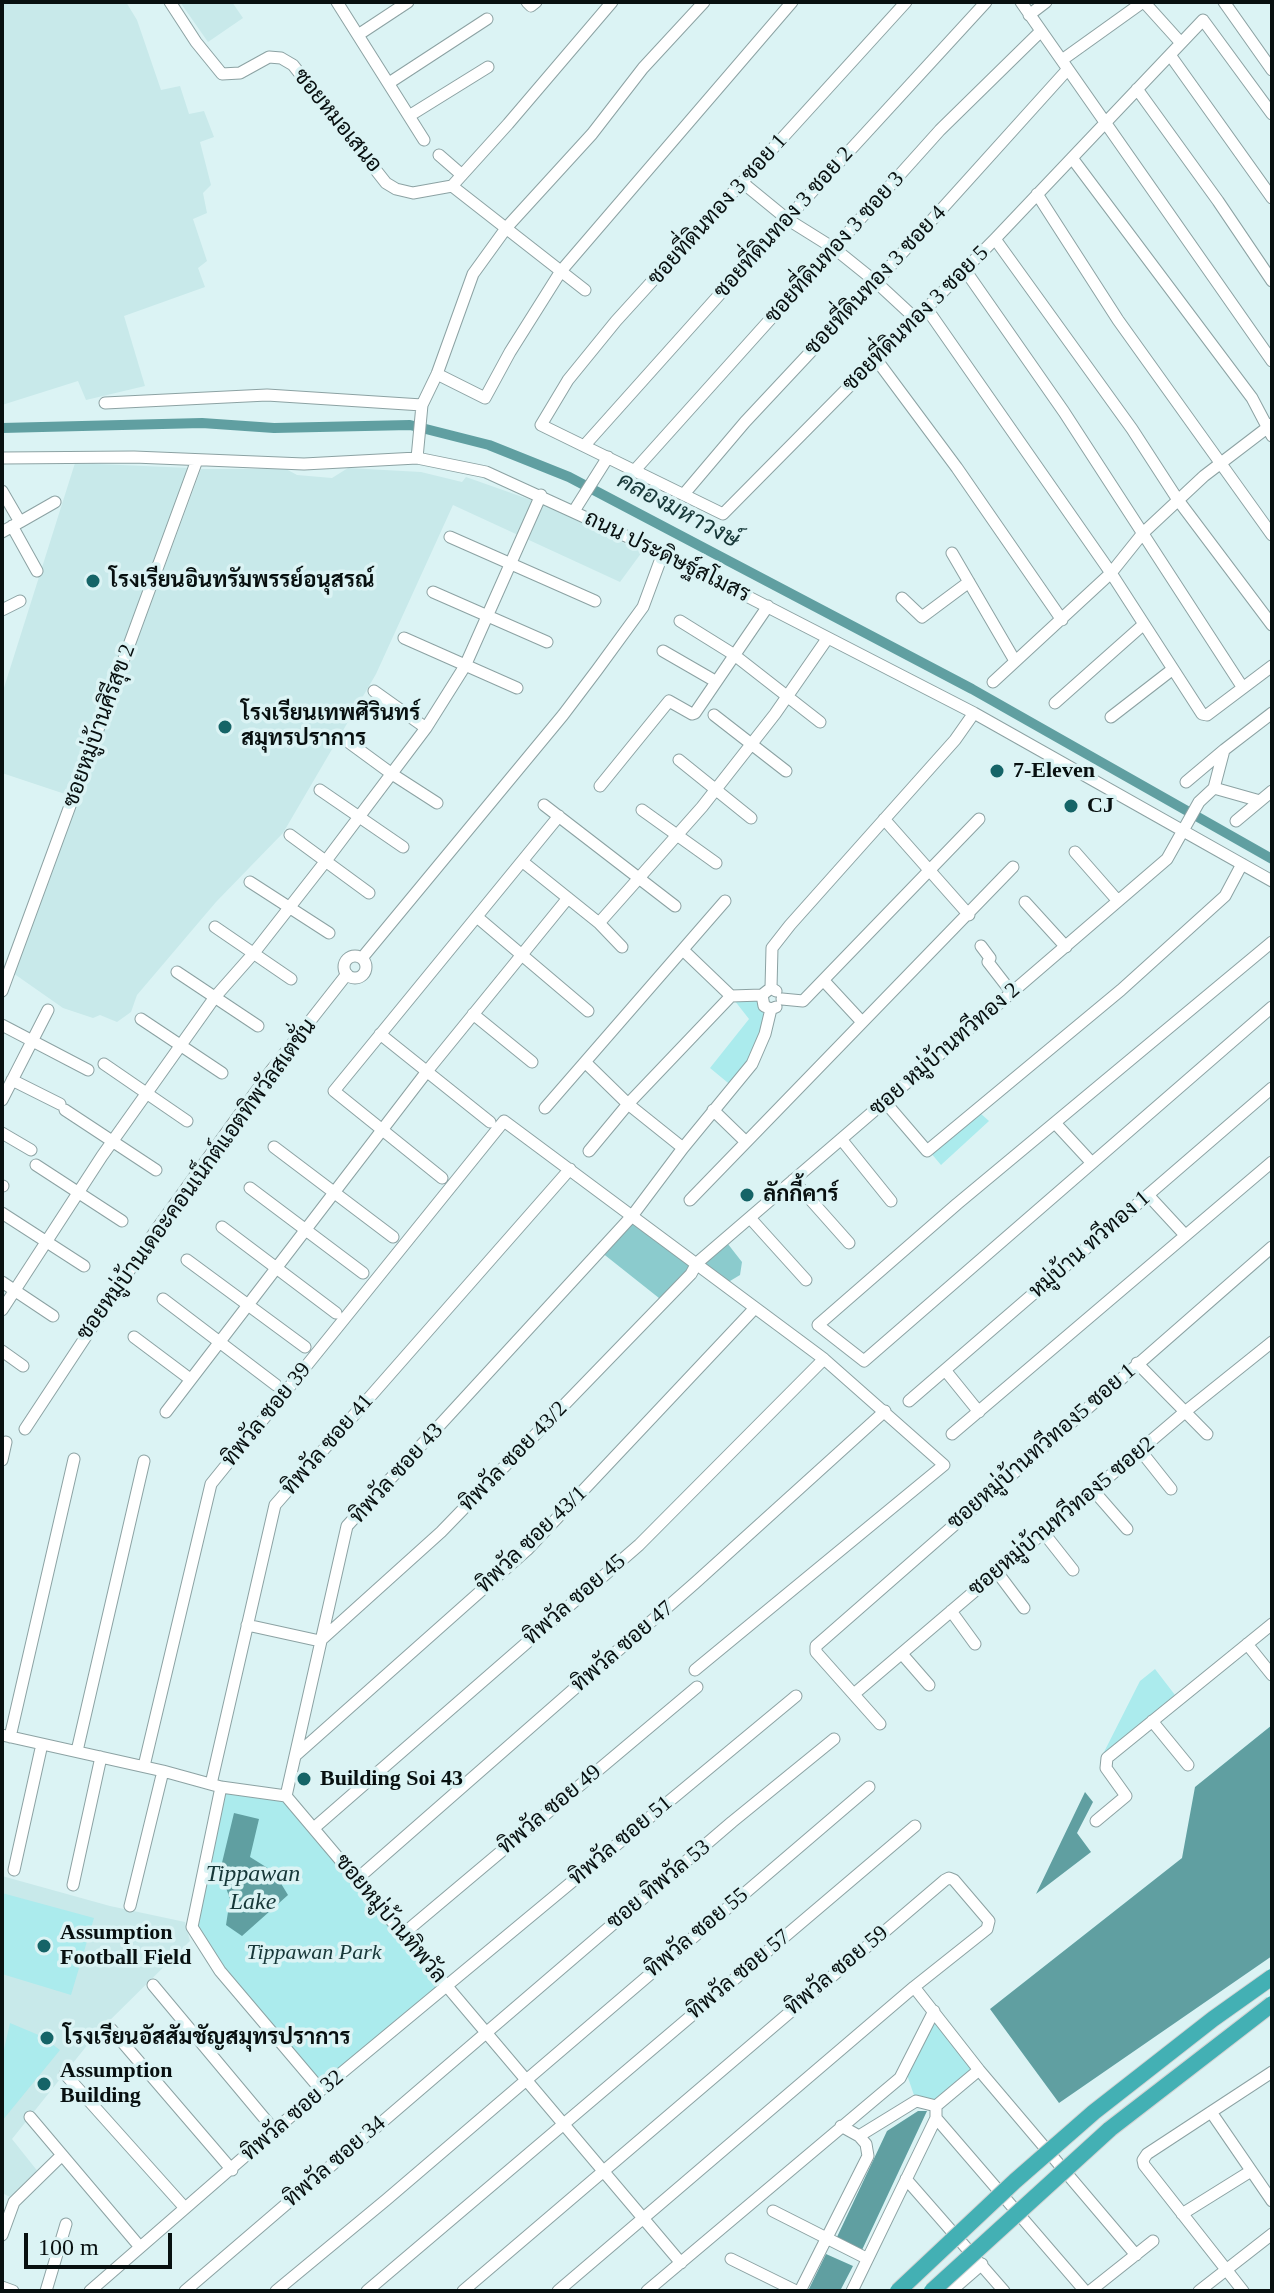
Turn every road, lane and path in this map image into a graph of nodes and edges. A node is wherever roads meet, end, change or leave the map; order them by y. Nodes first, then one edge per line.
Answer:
1 (170, 2) edge
2 (337, 2) edge
3 (408, 2) edge
4 (612, 2) edge
5 (704, 2) edge
6 (792, 2) edge
7 (906, 2) edge
8 (986, 2) edge
9 (1021, 2) edge
10 (1046, 2) edge
11 (1143, 2) edge
12 (1224, 2) edge
13 (1029, 15) junction
14 (487, 19) dead end
15 (1040, 32) junction
16 (358, 35) junction
17 (1181, 43) junction
18 (1170, 55) junction
19 (1065, 64) junction
20 (488, 67) dead end
21 (1272, 70) edge
22 (389, 83) junction
23 (1137, 89) junction
24 (1272, 114) edge
25 (409, 116) junction
26 (1106, 121) junction
27 (424, 140) dead end
28 (439, 155) dead end
29 (1072, 158) junction
30 (462, 175) junction
31 (743, 183) junction
32 (452, 186) junction
33 (1037, 194) junction
34 (1272, 198) edge
35 (787, 219) junction
36 (507, 227) junction
37 (995, 239) junction
38 (835, 249) junction
39 (965, 270) junction
40 (561, 271) junction
41 (1272, 281) edge
42 (876, 282) junction
43 (585, 290) dead end
44 (927, 309) junction
45 (917, 320) junction
46 (876, 359) junction
47 (1272, 361) edge
48 (437, 374) junction
49 (105, 403) dead end
50 (422, 407) junction
51 (1270, 430) edge
52 (584, 446) junction
53 (608, 457) junction
54 (2, 458) edge
55 (417, 458) junction
56 (197, 460) junction
57 (1222, 463) junction
58 (635, 470) junction
59 (2, 491) edge
60 (684, 494) junction
61 (541, 495) junction
62 (1178, 500) junction
63 (55, 502) dead end
64 (574, 511) junction
65 (11, 527) edge
66 (1143, 533) junction
67 (1272, 535) edge
68 (450, 537) dead end
69 (663, 553) junction
70 (952, 553) dead end
71 (511, 566) junction
72 (37, 571) dead end
73 (1111, 573) junction
74 (969, 582) junction
75 (433, 592) dead end
76 (902, 598) dead end
77 (20, 601) dead end
78 (595, 601) dead end
79 (768, 606) junction
80 (2, 610) edge
81 (488, 616) junction
82 (1062, 620) junction
83 (680, 621) dead end
84 (1144, 624) junction
85 (1272, 625) edge
86 (404, 638) dead end
87 (827, 639) junction
88 (547, 642) dead end
89 (663, 651) dead end
90 (733, 654) junction
91 (1015, 661) junction
92 (465, 666) junction
93 (1272, 666) edge
94 (1173, 669) junction
95 (715, 681) junction
96 (993, 682) dead end
97 (517, 688) dead end
98 (1243, 688) junction
99 (374, 691) dead end
100 (787, 696) junction
101 (1055, 703) dead end
102 (974, 713) junction
103 (1272, 713) edge
104 (714, 715) dead end
105 (1111, 717) dead end
106 (820, 722) dead end
107 (426, 728) junction
108 (347, 741) dead end
109 (751, 743) junction
110 (1224, 750) junction
111 (679, 760) dead end
112 (786, 771) dead end
113 (392, 774) junction
114 (1186, 782) dead end
115 (600, 786) dead end
116 (1214, 788) junction
117 (715, 789) junction
118 (320, 790) dead end
119 (1272, 791) edge
120 (1260, 801) junction
121 (437, 803) dead end
122 (544, 805) dead end
123 (642, 810) dead end
124 (358, 816) junction
125 (559, 816) junction
126 (751, 818) dead end
127 (884, 819) junction
128 (979, 819) dead end
129 (1236, 821) dead end
130 (1186, 828) junction
131 (290, 835) dead end
132 (677, 836) junction
133 (403, 847) dead end
134 (1075, 852) dead end
135 (325, 862) junction
136 (523, 862) junction
137 (716, 863) dead end
138 (1242, 864) junction
139 (1013, 867) dead end
140 (930, 869) junction
141 (641, 878) junction
142 (1272, 881) edge
143 (250, 882) dead end
144 (369, 893) dead end
145 (568, 898) junction
146 (725, 901) dead end
147 (1118, 901) junction
148 (1025, 902) dead end
149 (675, 906) dead end
150 (289, 908) junction
151 (969, 915) junction
152 (477, 917) junction
153 (599, 923) junction
154 (215, 927) dead end
155 (329, 933) dead end
156 (1272, 942) edge
157 (981, 946) dead end
158 (622, 947) dead end
159 (1066, 947) junction
160 (683, 950) junction
161 (253, 954) junction
162 (522, 954) junction
163 (177, 972) dead end
164 (291, 979) dead end
165 (824, 981) junction
166 (2, 991) edge
167 (766, 992) junction
168 (1012, 993) junction
169 (731, 996) junction
170 (215, 997) junction
171 (782, 999) junction
172 (1272, 1007) edge
173 (771, 1009) junction
174 (48, 1010) dead end
175 (588, 1011) dead end
176 (473, 1014) junction
177 (141, 1019) dead end
178 (862, 1022) junction
179 (2, 1025) edge
180 (258, 1026) dead end
181 (380, 1034) junction
182 (32, 1042) junction
183 (181, 1045) junction
184 (532, 1062) dead end
185 (585, 1062) junction
186 (104, 1064) dead end
187 (88, 1070) dead end
188 (428, 1070) junction
189 (222, 1073) dead end
190 (12, 1080) junction
191 (1272, 1088) edge
192 (146, 1093) junction
193 (2, 1100) edge
194 (885, 1102) junction
195 (628, 1104) junction
196 (545, 1108) dead end
197 (713, 1110) junction
198 (187, 1121) dead end
199 (490, 1122) dead end
200 (1055, 1123) junction
201 (381, 1131) junction
202 (2, 1133) edge
203 (841, 1139) junction
204 (113, 1141) junction
205 (746, 1142) junction
206 (274, 1147) dead end
207 (683, 1148) junction
208 (31, 1150) dead end
209 (589, 1151) dead end
210 (1272, 1162) edge
211 (1092, 1163) junction
212 (36, 1165) dead end
213 (570, 1169) junction
214 (156, 1170) dead end
215 (442, 1178) dead end
216 (793, 1180) junction
217 (250, 1188) dead end
218 (78, 1192) junction
219 (334, 1192) junction
220 (1148, 1195) junction
221 (690, 1200) dead end
222 (891, 1201) dead end
223 (2, 1213) edge
224 (632, 1216) junction
225 (750, 1218) junction
226 (122, 1221) dead end
227 (222, 1227) dead end
228 (305, 1230) junction
229 (1185, 1235) junction
230 (393, 1237) dead end
231 (46, 1242) junction
232 (849, 1243) dead end
233 (1272, 1247) edge
234 (187, 1260) dead end
235 (697, 1263) junction
236 (84, 1266) dead end
237 (276, 1268) junction
238 (363, 1273) dead end
239 (806, 1280) dead end
240 (2, 1282) edge
241 (15, 1290) junction
242 (163, 1299) dead end
243 (247, 1304) junction
244 (755, 1308) junction
245 (2, 1310) edge
246 (336, 1313) dead end
247 (53, 1316) dead end
248 (134, 1337) dead end
249 (219, 1342) junction
250 (1272, 1342) edge
251 (305, 1347) dead end
252 (2, 1351) edge
253 (824, 1359) junction
254 (1137, 1363) junction
255 (23, 1366) dead end
256 (945, 1370) junction
257 (190, 1379) junction
258 (276, 1385) dead end
259 (909, 1401) dead end
260 (885, 1411) junction
261 (1186, 1411) junction
262 (166, 1412) dead end
263 (979, 1412) junction
264 (25, 1429) dead end
265 (952, 1434) dead end
266 (1207, 1434) dead end
267 (6, 1442) dead end
268 (1140, 1450) junction
269 (74, 1459) dead end
270 (2, 1460) edge
271 (144, 1461) dead end
272 (1171, 1489) dead end
273 (1093, 1490) junction
274 (1127, 1529) dead end
275 (1043, 1532) junction
276 (1073, 1570) dead end
277 (997, 1572) junction
278 (1024, 1608) dead end
279 (951, 1611) junction
280 (1272, 1624) edge
281 (247, 1625) junction
282 (320, 1641) junction
283 (975, 1644) dead end
284 (1247, 1644) junction
285 (902, 1654) junction
286 (695, 1670) dead end
287 (1272, 1675) edge
288 (929, 1685) dead end
289 (697, 1687) dead end
290 (854, 1694) junction
291 (796, 1696) dead end
292 (1152, 1721) junction
293 (880, 1724) dead end
294 (6, 1736) edge
295 (834, 1739) dead end
296 (42, 1744) junction
297 (77, 1751) junction
298 (294, 1756) junction
299 (101, 1757) junction
300 (1188, 1765) dead end
301 (144, 1766) junction
302 (163, 1771) junction
303 (216, 1786) junction
304 (869, 1787) dead end
305 (286, 1796) junction
306 (1096, 1821) dead end
307 (915, 1826) dead end
308 (314, 1828) junction
309 (14, 1870) dead end
310 (357, 1879) junction
311 (73, 1885) dead end
312 (130, 1906) dead end
313 (403, 1934) junction
314 (1272, 1977) edge
315 (153, 1985) dead end
316 (446, 1986) junction
317 (914, 1987) junction
318 (1272, 2004) edge
319 (934, 2011) junction
320 (111, 2029) dead end
321 (485, 2033) junction
322 (979, 2070) junction
323 (65, 2074) dead end
324 (1270, 2077) edge
325 (525, 2079) junction
326 (321, 2090) junction
327 (936, 2112) junction
328 (1211, 2112) junction
329 (30, 2117) dead end
330 (563, 2124) junction
331 (841, 2126) junction
332 (275, 2131) junction
333 (859, 2136) junction
334 (61, 2156) junction
335 (604, 2169) junction
336 (232, 2170) junction
337 (1251, 2171) junction
338 (906, 2179) junction
339 (1272, 2201) edge
340 (185, 2208) junction
341 (773, 2211) dead end
342 (1182, 2214) junction
343 (643, 2217) junction
344 (66, 2224) dead end
345 (1272, 2234) edge
346 (2, 2235) edge
347 (827, 2239) junction
348 (1153, 2241) dead end
349 (140, 2247) junction
350 (1136, 2255) junction
351 (866, 2258) junction
352 (731, 2259) dead end
353 (681, 2263) junction
354 (982, 2264) junction
355 (1225, 2269) junction
356 (2, 2287) edge
357 (13, 2291) edge
358 (46, 2291) edge
359 (90, 2291) edge
360 (185, 2291) edge
361 (276, 2291) edge
362 (367, 2291) edge
363 (463, 2291) edge
364 (558, 2291) edge
365 (647, 2291) edge
366 (798, 2291) edge
367 (852, 2291) edge
368 (898, 2291) edge
369 (932, 2291) edge
370 (951, 2291) edge
371 (1004, 2291) edge
372 (1088, 2291) edge
373 (1199, 2291) edge
374 (1243, 2291) edge

1 - 32 street, ซอยหมอเสนอ
2 - 16 street
3 - 16 street
4 - 30 street
5 - 36 street
6 - 40 street
7 - 31 street, ซอยที่ดินทอง 3 ซอย 1
8 - 35 street, ซอยที่ดินทอง 3 ซอย 2
9 - 13 street
10 - 13 street
11 - 17 street
11 - 19 street, ซอยที่ดินทอง 3 ซอย 4
12 - 21 street
13 - 15 street
14 - 22 street
15 - 19 street
15 - 38 street, ซอยที่ดินทอง 3 ซอย 3
16 - 22 street
17 - 18 street, ซอยที่ดินทอง 3 ซอย 5
17 - 24 street, ซอยที่ดินทอง 3 ซอย 5
18 - 23 street, ซอยที่ดินทอง 3 ซอย 5
18 - 34 street
19 - 26 street
19 - 42 street, ซอยที่ดินทอง 3 ซอย 4
20 - 25 street
22 - 25 street
23 - 26 street, ซอยที่ดินทอง 3 ซอย 5
23 - 41 street
25 - 27 street
26 - 29 street, ซอยที่ดินทอง 3 ซอย 5
26 - 47 street
28 - 30 street
29 - 33 street, ซอยที่ดินทอง 3 ซอย 5
29 - 51 street
30 - 32 street
31 - 35 street
31 - 52 street, ซอยที่ดินทอง 3 ซอย 1
32 - 36 street
33 - 37 street, ซอยที่ดินทอง 3 ซอย 5
33 - 57 street
35 - 38 street
35 - 52 street, ซอยที่ดินทอง 3 ซอย 2
36 - 40 street
36 - 48 street
37 - 39 street, ซอยที่ดินทอง 3 ซอย 5
37 - 62 street
38 - 42 street
38 - 58 street, ซอยที่ดินทอง 3 ซอย 3
39 - 44 street, ซอยที่ดินทอง 3 ซอย 5
39 - 66 street
40 - 43 street
40 - 48 street
42 - 45 street
42 - 60 street, ซอยที่ดินทอง 3 ซอย 4
44 - 45 street, ซอยที่ดินทอง 3 ซอย 5
44 - 73 street
45 - 46 street, ซอยที่ดินทอง 3 ซอย 5
46 - 60 street, ซอยที่ดินทอง 3 ซอย 5
46 - 82 street
48 - 50 street
49 - 50 street
50 - 55 street
51 - 57 street
52 - 53 street
53 - 58 street
53 - 64 street
54 - 56 street, ถนน ประดิษฐ์สโมสร
55 - 56 street, ถนน ประดิษฐ์สโมสร
55 - 61 street, ถนน ประดิษฐ์สโมสร
56 - 166 street, ซอยหมู่บ้านศิรีสุข 2
57 - 62 street
57 - 67 street
58 - 60 street
59 - 65 street
61 - 64 street, ถนน ประดิษฐ์สโมสร
61 - 71 street
62 - 66 street
62 - 85 street
63 - 65 street
64 - 69 street, ถนน ประดิษฐ์สโมสร
65 - 72 street
66 - 73 street
66 - 98 street
68 - 71 street
69 - 79 street, ถนน ประดิษฐ์สโมสร
69 - 264 street, ซอยหมู่บ้านเดอะคอนเน็กต์แอตทิพวัลสเตชั่น
70 - 74 street
71 - 78 street
71 - 81 street
73 - 82 street
73 - 84 street
74 - 76 street
74 - 91 street
75 - 81 street
77 - 80 street
79 - 87 street, ถนน ประดิษฐ์สโมสร
79 - 90 street
81 - 88 street
81 - 92 street
82 - 91 street
83 - 90 street
84 - 94 street
84 - 101 street
86 - 92 street
87 - 100 street
87 - 102 street, ถนน ประดิษฐ์สโมสร
89 - 95 street
90 - 95 street
90 - 100 street
91 - 96 street
92 - 97 street
92 - 107 street
93 - 98 street
94 - 98 street
94 - 105 street
95 - 115 street
99 - 107 street
100 - 106 street
100 - 109 street
102 - 127 street
102 - 130 street, ถนน ประดิษฐ์สโมสร
103 - 110 street
104 - 109 street
107 - 113 street
108 - 113 street
109 - 112 street
109 - 117 street
110 - 114 street
110 - 116 street
111 - 117 street
113 - 121 street
113 - 124 street
116 - 120 street
116 - 130 street, ซอย หมู่บ้านทวีทอง 2
117 - 126 street
117 - 132 street
118 - 124 street
119 - 120 street
120 - 129 street
122 - 125 street
123 - 132 street
124 - 133 street
124 - 135 street
125 - 136 street
125 - 141 street
127 - 140 street
127 - 167 street
128 - 140 street
130 - 138 street, ถนน ประดิษฐ์สโมสร
130 - 147 street, ซอย หมู่บ้านทวีทอง 2
131 - 135 street
132 - 137 street
132 - 141 street
134 - 147 street
135 - 144 street
135 - 150 street
136 - 145 street
136 - 152 street
138 - 142 street, ถนน ประดิษฐ์สโมสร
138 - 194 street
139 - 151 street
140 - 151 street
140 - 165 street
141 - 149 street
141 - 153 street
143 - 150 street
145 - 153 street
145 - 162 street
146 - 160 street
147 - 159 street, ซอย หมู่บ้านทวีทอง 2
148 - 159 street
150 - 155 street
150 - 161 street
151 - 178 street
152 - 162 street
152 - 181 street
153 - 158 street
154 - 161 street
156 - 200 street
157 - 168 street
159 - 168 street, ซอย หมู่บ้านทวีทอง 2
160 - 169 street
160 - 185 street
161 - 164 street
161 - 170 street
162 - 175 street
162 - 176 street
163 - 170 street
165 - 171 street
165 - 178 street
167 - 169 street
167 - 171 street
167 - 173 street
168 - 194 street, ซอย หมู่บ้านทวีทอง 2
169 - 195 street
170 - 180 street
170 - 183 street
171 - 173 street
172 - 211 street
173 - 197 street, ทิพวัล ซอย 43
174 - 182 street
176 - 184 street
176 - 188 street
177 - 183 street
178 - 205 street
179 - 182 street
181 - 188 street
181 - 201 street
182 - 187 street
182 - 190 street
183 - 189 street
183 - 192 street
185 - 195 street
185 - 196 street
186 - 192 street
188 - 199 street
188 - 201 street
190 - 193 street
190 - 204 street
191 - 220 street, หมู่บ้าน ทวีทอง 1
192 - 198 street
192 - 204 street
194 - 203 street, ซอย หมู่บ้านทวีทอง 2
195 - 207 street
195 - 209 street
197 - 205 street
197 - 207 street, ทิพวัล ซอย 43
200 - 211 street
200 - 211 street
201 - 215 street
201 - 219 street
202 - 208 street
203 - 216 street, ซอย หมู่บ้านทวีทอง 2
203 - 222 street
204 - 214 street
204 - 218 street
205 - 221 street
206 - 219 street
207 - 224 street, ทิพวัล ซอย 43
210 - 229 street
212 - 218 street
213 - 224 street
213 - 281 street, ทิพวัล ซอย 41
213 - 301 street, ทิพวัล ซอย 39
216 - 225 street, ซอย หมู่บ้านทวีทอง 2
216 - 232 street
217 - 228 street
218 - 226 street
218 - 231 street
219 - 228 street
219 - 230 street
220 - 229 street
220 - 256 street, หมู่บ้าน ทวีทอง 1
223 - 231 street
224 - 235 street
224 - 282 street, ทิพวัล ซอย 43
225 - 235 street, ซอย หมู่บ้านทวีทอง 2
225 - 239 street
227 - 237 street
228 - 237 street
228 - 238 street
229 - 263 street
231 - 236 street
231 - 241 street
233 - 254 street, ซอยหมู่บ้านทวีทอง5 ซอย 1
234 - 243 street
235 - 244 street
235 - 282 street, ทิพวัล ซอย 43/2
237 - 243 street
237 - 246 street
240 - 241 street
241 - 245 street
241 - 247 street
242 - 249 street
243 - 249 street
243 - 251 street
244 - 253 street
244 - 298 street, ทิพวัล ซอย 43/1
248 - 257 street
249 - 257 street
249 - 258 street
250 - 261 street, ซอยหมู่บ้านทวีทอง5 ซอย2
252 - 255 street
253 - 260 street
253 - 308 street, ทิพวัล ซอย 45
254 - 261 street
254 - 290 street, ซอยหมู่บ้านทวีทอง5 ซอย 1
256 - 259 street, หมู่บ้าน ทวีทอง 1
256 - 263 street
257 - 262 street
260 - 286 street
260 - 310 street, ทิพวัล ซอย 47
261 - 266 street
261 - 268 street, ซอยหมู่บ้านทวีทอง5 ซอย2
263 - 265 street
267 - 270 street
268 - 272 street
268 - 273 street, ซอยหมู่บ้านทวีทอง5 ซอย2
269 - 294 street
271 - 297 street
273 - 274 street
273 - 275 street, ซอยหมู่บ้านทวีทอง5 ซอย2
275 - 276 street
275 - 277 street, ซอยหมู่บ้านทวีทอง5 ซอย2
277 - 278 street
277 - 279 street, ซอยหมู่บ้านทวีทอง5 ซอย2
279 - 283 street
279 - 285 street, ซอยหมู่บ้านทวีทอง5 ซอย2
280 - 284 street
281 - 282 street
281 - 303 street, ทิพวัล ซอย 41
282 - 298 street, ทิพวัล ซอย 43
284 - 287 street
284 - 292 street
285 - 288 street
285 - 290 street, ซอยหมู่บ้านทวีทอง5 ซอย2
289 - 313 street, ทิพวัล ซอย 49
290 - 293 street
291 - 316 street, ทิพวัล ซอย 51
292 - 300 street
292 - 306 street
294 - 296 street
295 - 321 street, ซอย ทิพวัล 53
296 - 297 street
296 - 309 street
297 - 299 street
298 - 305 street, ทิพวัล ซอย 43
299 - 301 street
299 - 311 street
301 - 302 street
302 - 303 street
302 - 312 street
303 - 305 street
303 - 326 street, ทิพวัล ซอย 41
304 - 325 street, ทิพวัล ซอย 55
305 - 308 street, ซอยหมู่บ้านทิพวัล
307 - 330 street, ทิพวัล ซอย 57
308 - 310 street, ซอยหมู่บ้านทิพวัล
310 - 313 street, ซอยหมู่บ้านทิพวัล
313 - 316 street, ซอยหมู่บ้านทิพวัล
314 - 368 highway, bridge
315 - 332 street
316 - 321 street, ซอยหมู่บ้านทิพวัล
316 - 326 street, ทิพวัล ซอย 32
317 - 319 street
317 - 335 street, ทิพวัล ซอย 59
317 - 343 street
318 - 369 highway, bridge
319 - 322 street
319 - 331 street
320 - 336 street
321 - 325 street, ซอยหมู่บ้านทิพวัล
321 - 360 street, ทิพวัล ซอย 34
322 - 327 street
322 - 350 street
323 - 340 street
324 - 328 street
325 - 330 street, ซอยหมู่บ้านทิพวัล
325 - 361 street, ทิพวัล ซอย 55
326 - 332 street, ทิพวัล ซอย 32
327 - 333 street
327 - 338 street
327 - 372 street
328 - 337 street
328 - 342 street
329 - 334 street
330 - 335 street, ซอยหมู่บ้านทิพวัล
330 - 362 street, ทิพวัล ซอย 57
331 - 333 street
331 - 353 street
332 - 336 street, ทิพวัล ซอย 32
333 - 347 street
334 - 346 street
334 - 349 street
335 - 343 street, ซอยหมู่บ้านทิพวัล
335 - 363 street
336 - 340 street, ทิพวัล ซอย 32
337 - 339 street
337 - 342 street
338 - 351 street
338 - 354 street
340 - 349 street, ทิพวัล ซอย 32
341 - 347 street
342 - 355 street
343 - 353 street, ซอยหมู่บ้านทิพวัล
343 - 364 street
344 - 358 street
345 - 355 street
347 - 351 street
347 - 366 street
348 - 350 street
349 - 359 street, ทิพวัล ซอย 32
350 - 372 street
351 - 367 street
352 - 366 street
353 - 365 street
354 - 370 street
354 - 371 street
355 - 373 street
355 - 374 street
356 - 357 street

